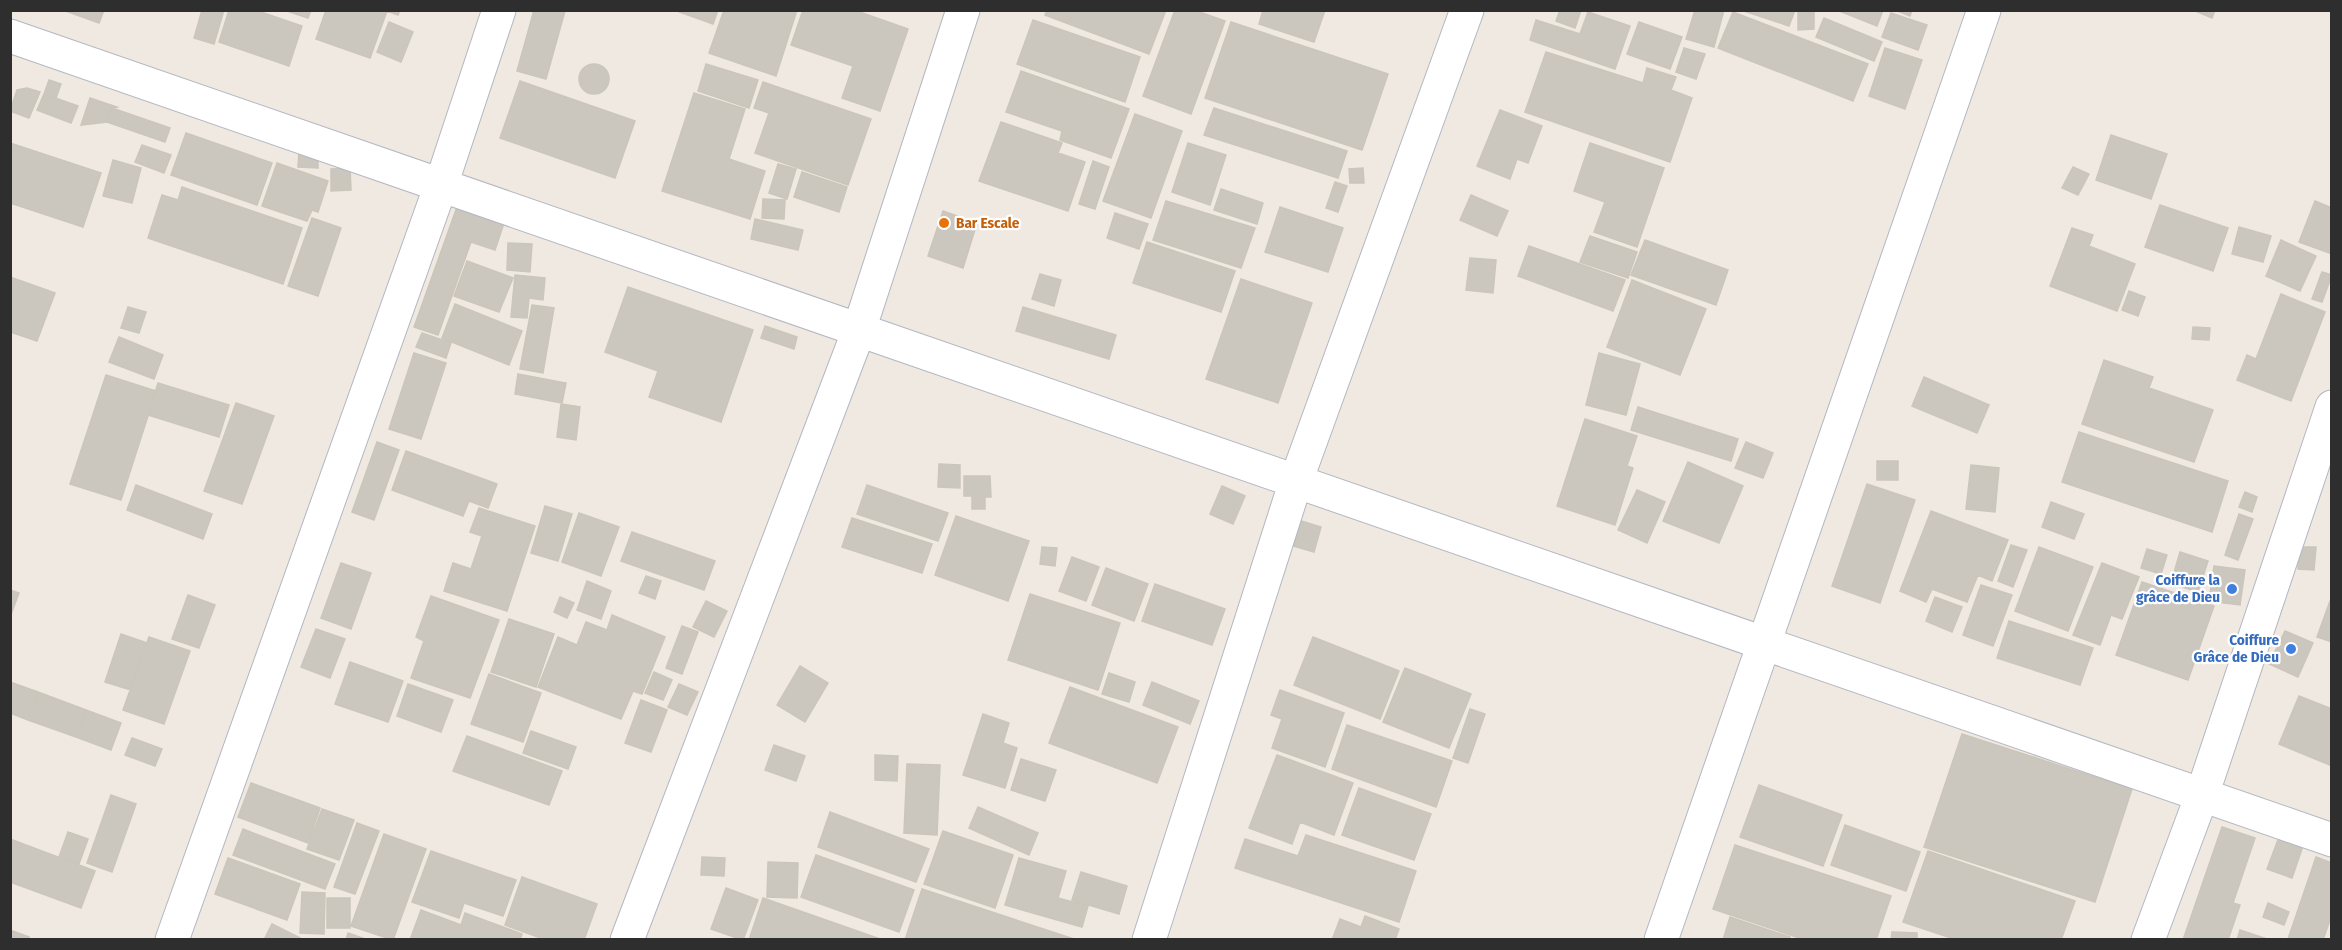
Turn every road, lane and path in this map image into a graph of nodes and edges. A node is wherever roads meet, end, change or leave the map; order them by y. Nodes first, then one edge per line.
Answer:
1 (499, 10) edge
2 (963, 10) edge
3 (1467, 10) edge
4 (1984, 10) edge
5 (10, 36) edge
6 (441, 185) junction
7 (859, 330) junction
8 (2331, 407) edge
9 (1296, 481) junction
10 (1763, 642) junction
11 (2202, 795) junction
12 (2331, 840) edge
13 (172, 939) edge
14 (627, 939) edge
15 (1149, 939) edge
16 (1661, 939) edge
17 (2148, 939) edge

1 - 6 street
2 - 7 street
3 - 9 street
4 - 10 street
5 - 6 street
6 - 7 street
6 - 13 street
7 - 9 street
7 - 14 street
8 - 11 street
9 - 10 street
9 - 15 street
10 - 11 street
10 - 16 street
11 - 12 street
11 - 17 street

